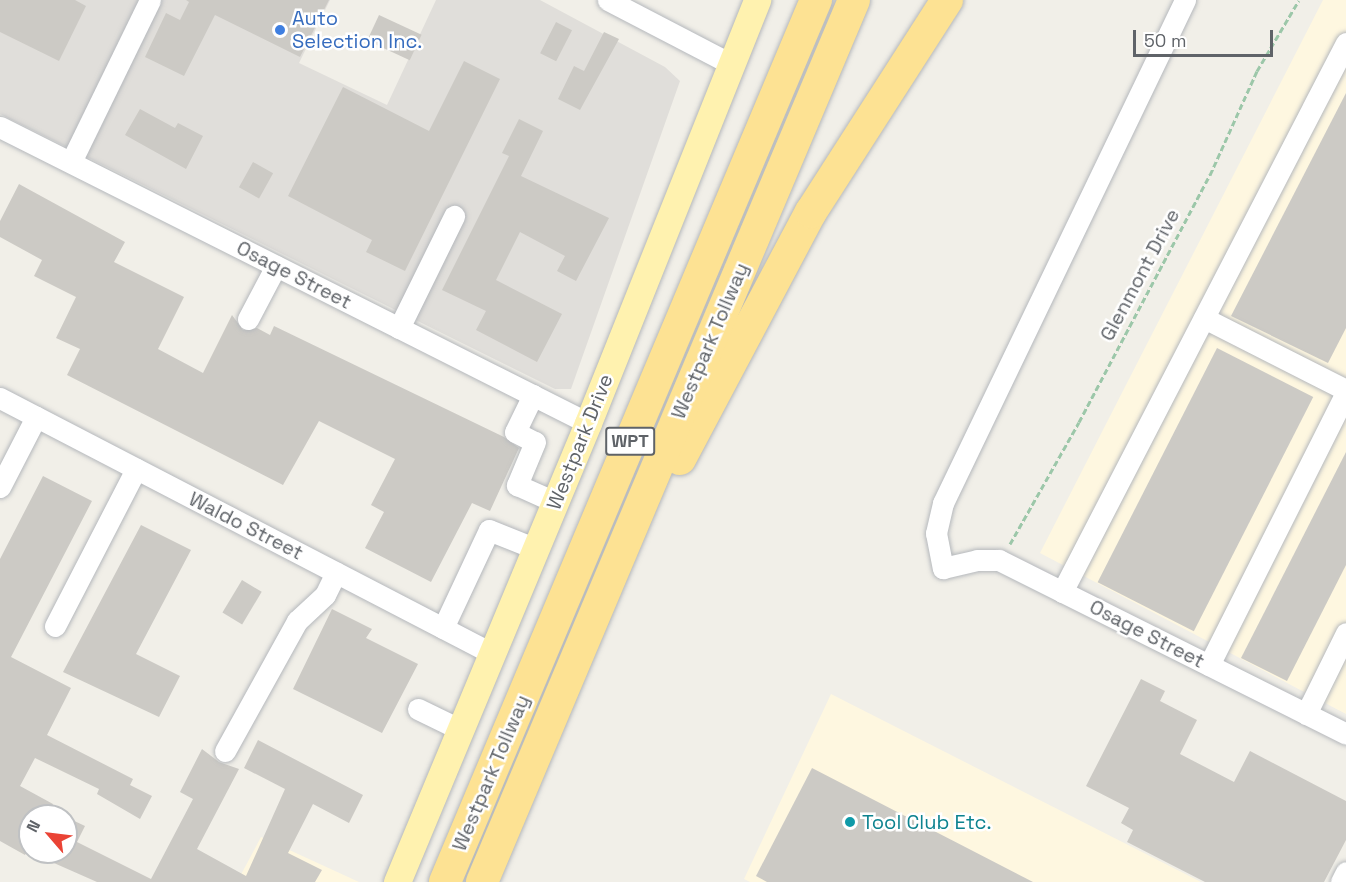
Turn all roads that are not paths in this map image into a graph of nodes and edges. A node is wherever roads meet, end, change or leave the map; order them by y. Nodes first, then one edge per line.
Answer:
1 (150, 0) edge
2 (608, 0) edge
3 (757, 0) edge
4 (816, 0) edge
5 (854, 0) edge
6 (947, 0) edge
7 (1185, 0) edge
8 (1346, 43) edge
9 (731, 63) junction
10 (0, 127) edge
11 (71, 162) junction
12 (454, 216) dead end
13 (276, 266) junction
14 (1204, 318) junction
15 (248, 319) dead end
16 (399, 328) junction
17 (1346, 392) edge
18 (532, 395) junction
19 (0, 398) edge
20 (36, 417) junction
21 (588, 423) junction
22 (136, 469) junction
23 (0, 487) edge
24 (555, 502) junction
25 (536, 549) junction
26 (336, 572) junction
27 (1062, 592) junction
28 (55, 626) dead end
29 (443, 628) junction
30 (1346, 633) edge
31 (584, 637) junction
32 (493, 654) junction
33 (1209, 665) junction
34 (418, 709) dead end
35 (1306, 714) junction
36 (461, 730) junction
37 (1346, 734) edge
38 (225, 751) dead end
39 (1346, 872) edge
40 (397, 882) edge
41 (445, 882) edge
42 (482, 882) edge
43 (1341, 882) edge

1 - 11 street
2 - 9 street
3 - 9 main road, Westpark Drive
4 - 41 highway, Westpark Tollway / WPT
5 - 31 highway, Westpark Tollway / WPT
6 - 31 highway
7 - 27 street, Osage Street
8 - 14 street
9 - 21 main road, Westpark Drive
10 - 11 street, Osage Street
11 - 13 street, Osage Street
12 - 16 street
13 - 15 street
13 - 16 street, Osage Street
14 - 17 street
14 - 27 street
16 - 18 street, Osage Street
17 - 33 street
18 - 21 street, Osage Street
18 - 24 street
19 - 20 street, Waldo Street
20 - 22 street, Waldo Street
20 - 23 street
21 - 24 main road, Westpark Drive
22 - 26 street, Waldo Street
22 - 28 street
24 - 25 main road, Westpark Drive
25 - 29 street
25 - 32 main road, Westpark Drive
26 - 29 street, Waldo Street
26 - 38 street
27 - 33 street, Osage Street
29 - 32 street, Waldo Street
30 - 35 street
31 - 42 highway, Westpark Tollway / WPT
32 - 36 main road, Westpark Drive
33 - 35 street, Osage Street
34 - 36 street
35 - 37 street, Osage Street
36 - 40 main road, Westpark Drive
39 - 43 street

